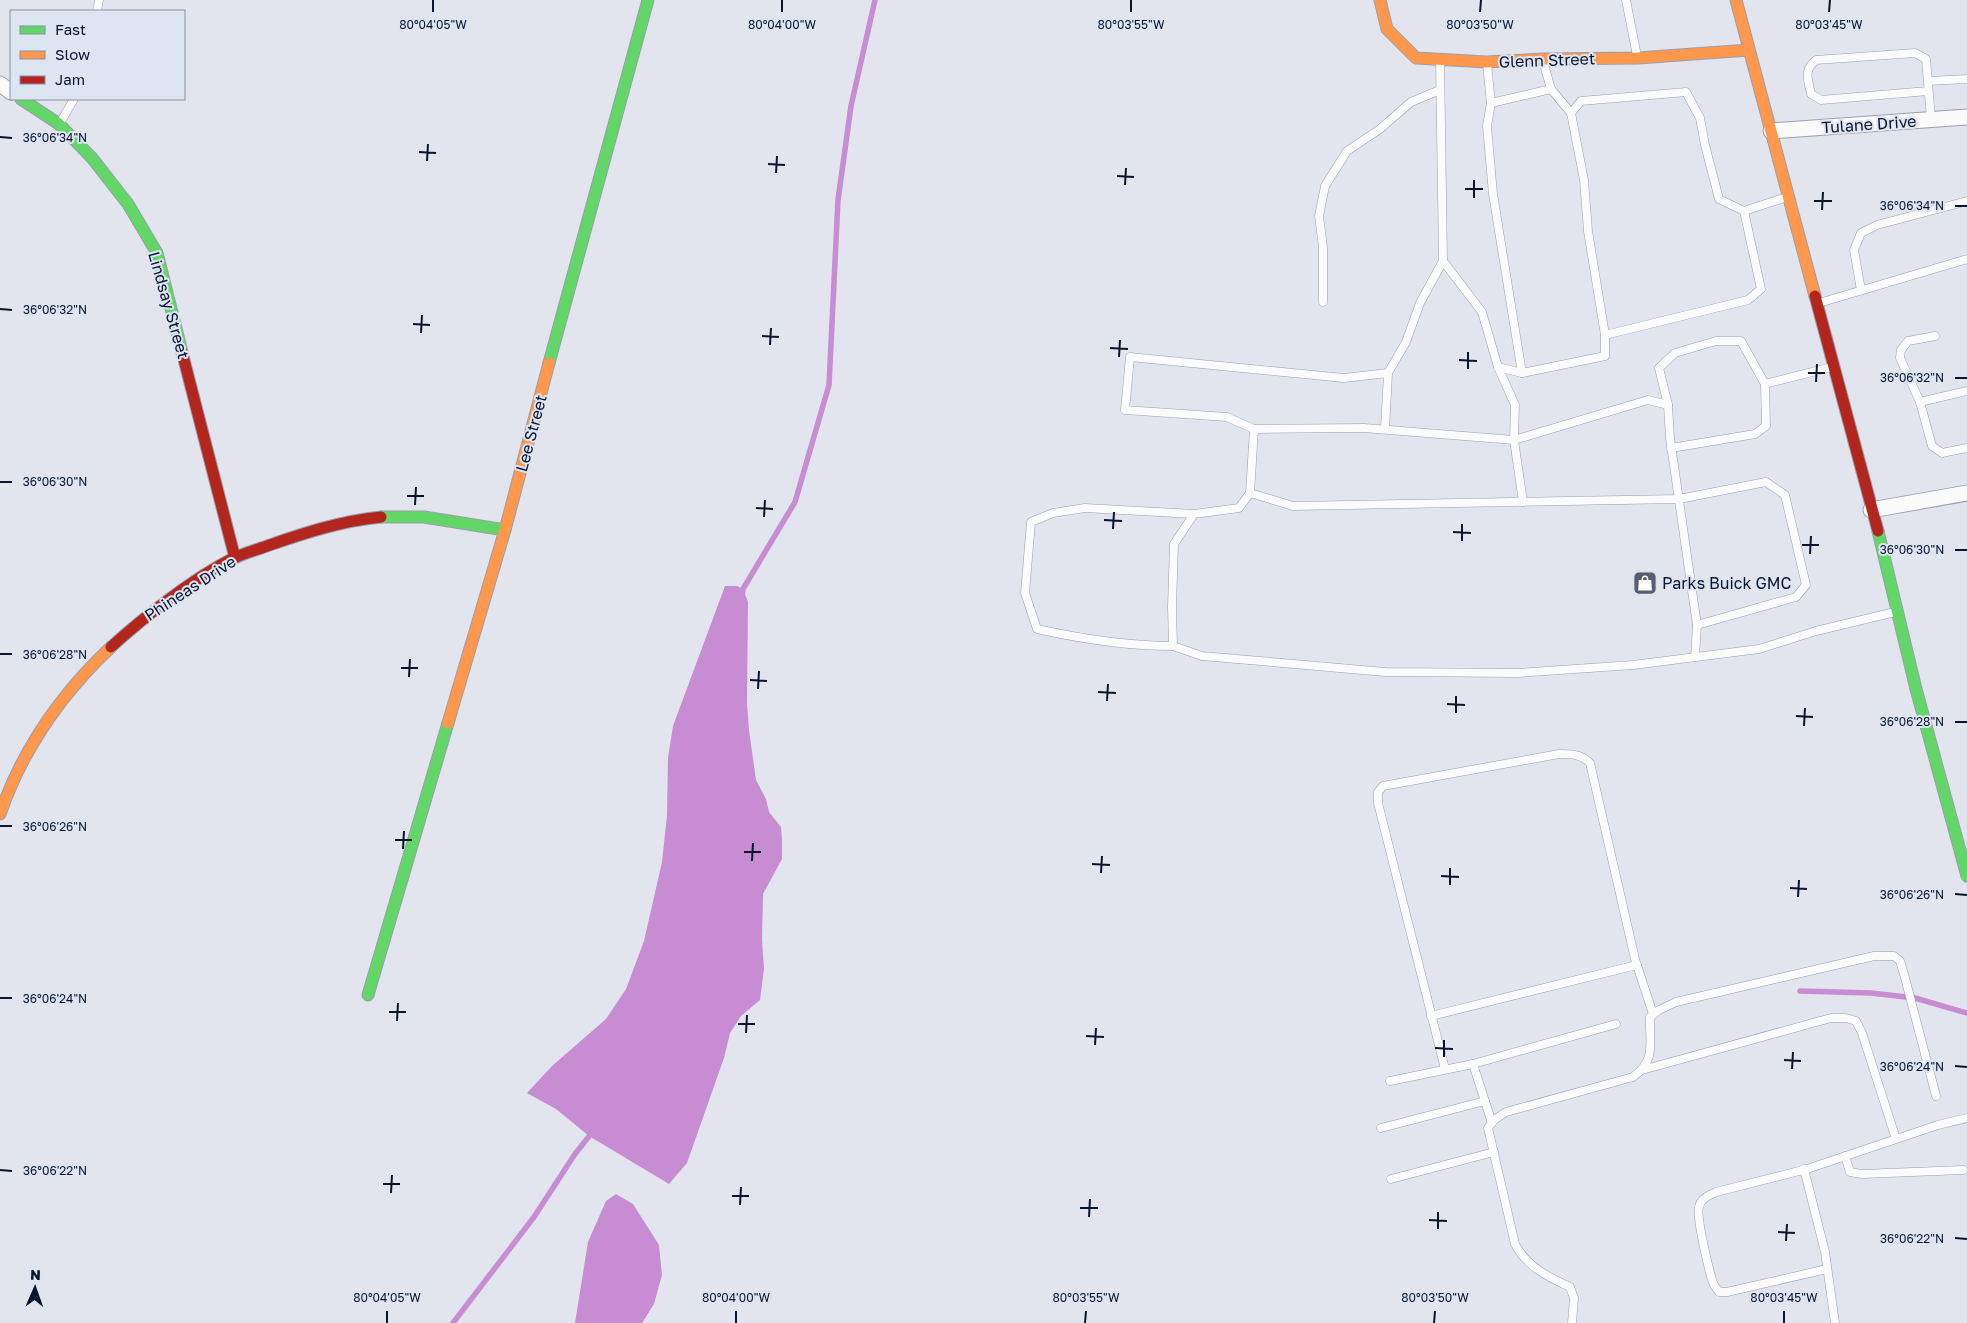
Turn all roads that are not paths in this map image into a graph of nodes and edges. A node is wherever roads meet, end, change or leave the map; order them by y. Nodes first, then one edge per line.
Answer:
1 (644, 0) edge
2 (1380, 0) edge
3 (1626, 0) edge
4 (1736, 0) edge
5 (1749, 50) junction
6 (1638, 58) junction
7 (1543, 59) junction
8 (1440, 60) junction
9 (1486, 62) junction
10 (1967, 79) edge
11 (1928, 82) junction
12 (1551, 89) junction
13 (1440, 90) junction
14 (1928, 90) junction
15 (23, 100) edge
16 (73, 100) edge
17 (1491, 103) junction
18 (1571, 113) junction
19 (1967, 117) edge
20 (1931, 119) junction
21 (59, 124) junction
22 (1771, 131) junction
23 (1789, 197) junction
24 (1967, 201) edge
25 (1744, 211) junction
26 (1967, 259) edge
27 (1443, 261) junction
28 (1861, 290) junction
29 (1324, 302) dead end
30 (1817, 304) junction
31 (1605, 335) junction
32 (1935, 336) dead end
33 (1834, 366) junction
34 (1498, 367) junction
35 (1388, 373) junction
36 (1522, 373) junction
37 (1765, 384) junction
38 (1967, 391) edge
39 (1920, 402) junction
40 (1668, 405) junction
41 (1254, 429) junction
42 (1385, 429) junction
43 (1514, 440) junction
44 (1671, 448) junction
45 (1967, 448) edge
46 (1250, 492) junction
47 (1967, 493) edge
48 (1679, 498) junction
49 (1523, 502) junction
50 (1871, 510) junction
51 (1194, 514) junction
52 (505, 530) junction
53 (235, 558) junction
54 (1898, 611) junction
55 (1697, 625) junction
56 (1173, 646) junction
57 (1695, 657) junction
58 (0, 814) edge
59 (1964, 856) edge
60 (1967, 876) edge
61 (1637, 965) junction
62 (368, 995) dead end
63 (1653, 1014) junction
64 (1431, 1016) junction
65 (1616, 1024) dead end
66 (1473, 1064) junction
67 (1445, 1069) junction
68 (1642, 1070) junction
69 (1390, 1081) dead end
70 (1936, 1096) dead end
71 (1485, 1101) junction
72 (1967, 1118) edge
73 (1492, 1123) junction
74 (1381, 1128) dead end
75 (1896, 1139) junction
76 (1494, 1152) junction
77 (1845, 1156) junction
78 (1804, 1169) junction
79 (1963, 1170) dead end
80 (1391, 1179) dead end
81 (1828, 1269) junction
82 (1572, 1323) edge
83 (1835, 1323) edge

1 - 52 street, Lee Street
2 - 8 street, Glenn Street
3 - 6 lane
4 - 5 street
5 - 6 street, Glenn Street
5 - 22 street
6 - 7 street, Glenn Street
7 - 9 street, Glenn Street
7 - 12 lane
8 - 9 street, Glenn Street
8 - 13 lane
9 - 17 lane
10 - 11 lane
11 - 14 lane
11 - 14 lane
12 - 17 lane
12 - 18 lane
13 - 27 lane
13 - 29 lane
14 - 20 lane
15 - 21 street, Lindsay Street
16 - 21 lane
17 - 36 lane
18 - 25 lane
18 - 31 lane
19 - 20 street, Tulane Drive
20 - 22 street, Tulane Drive
21 - 53 street, Lindsay Street
22 - 23 street
23 - 25 lane
23 - 30 street
24 - 28 lane
25 - 31 lane
26 - 28 lane
27 - 34 lane
27 - 35 lane
28 - 30 lane
30 - 33 street
31 - 36 lane
32 - 39 lane
33 - 37 lane
33 - 50 street
34 - 36 lane
34 - 43 lane
35 - 41 lane
35 - 42 lane
37 - 40 lane
37 - 44 lane
38 - 39 lane
39 - 45 lane
40 - 43 lane
40 - 44 lane
41 - 42 lane
41 - 46 lane
42 - 43 lane
43 - 49 lane
44 - 48 lane
46 - 49 lane
46 - 51 lane
47 - 50 street
48 - 49 lane
48 - 55 lane
48 - 55 lane
50 - 54 street
51 - 56 lane
51 - 56 lane
52 - 53 street, Phineas Drive
52 - 62 street, Lee Street
53 - 58 street, Phineas Drive
54 - 57 lane
54 - 59 street
55 - 57 lane
56 - 57 lane
59 - 60 street
61 - 63 lane
61 - 64 lane
61 - 64 lane
63 - 68 lane
63 - 70 lane
64 - 67 lane
65 - 66 lane
66 - 67 lane
66 - 71 lane
67 - 69 lane
68 - 73 lane
68 - 75 lane
71 - 73 lane
71 - 74 lane
72 - 75 lane
73 - 76 lane
75 - 77 lane
76 - 80 lane
76 - 82 lane
77 - 78 lane
77 - 79 lane
78 - 81 lane
78 - 81 lane
81 - 83 lane

